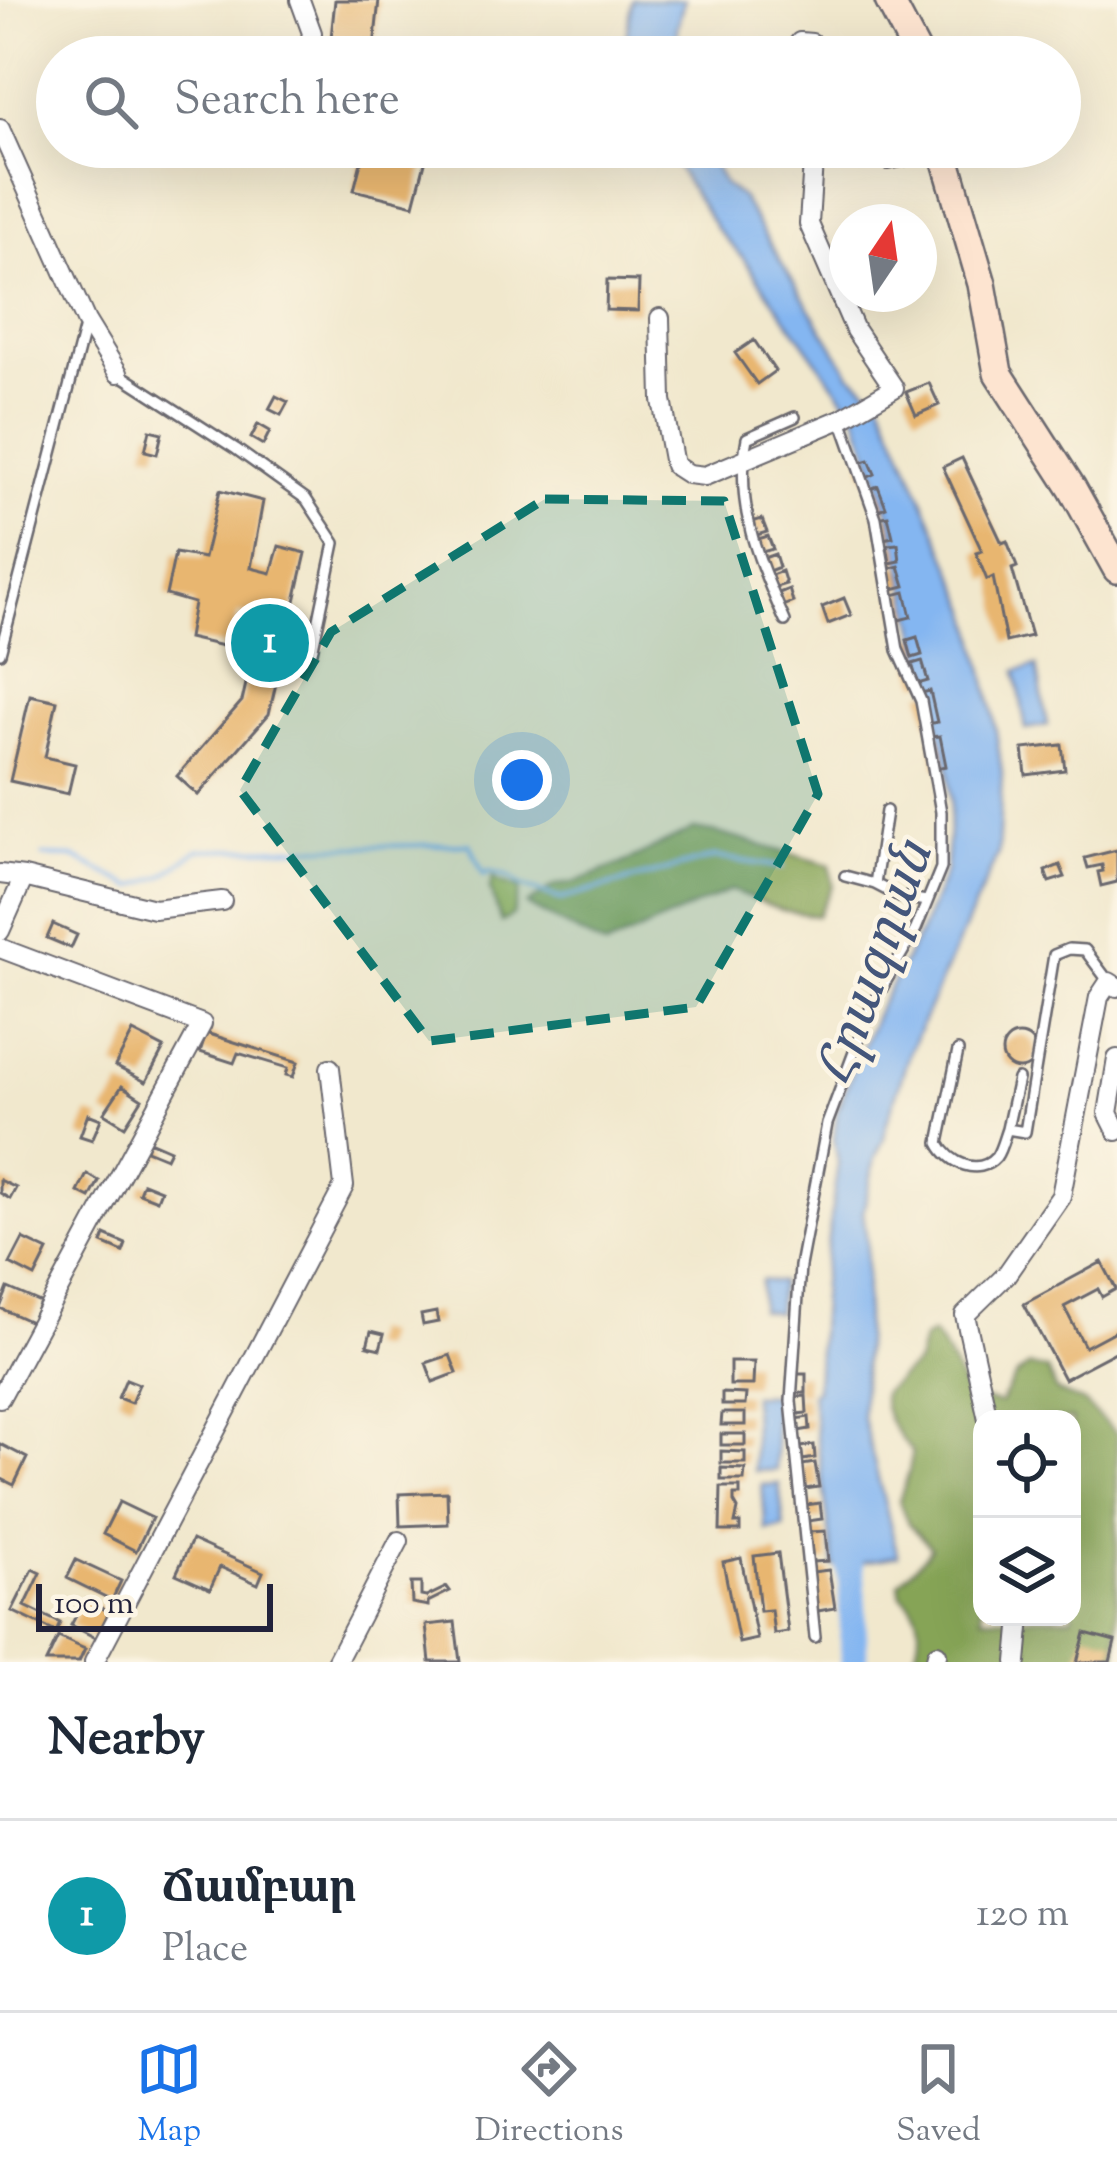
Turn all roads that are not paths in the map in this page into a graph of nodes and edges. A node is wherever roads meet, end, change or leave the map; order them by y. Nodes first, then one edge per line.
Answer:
1 (300, 0) edge
2 (889, 0) edge
3 (311, 36) edge
4 (908, 36) edge
5 (0, 129) edge
6 (813, 168) edge
7 (948, 168) edge
8 (660, 318) dead end
9 (86, 320) junction
10 (118, 373) joint
11 (848, 416) junction
12 (795, 417) dead end
13 (743, 458) junction
14 (1117, 569) edge
15 (784, 621) dead end
16 (313, 652) dead end
17 (0, 653) edge
18 (886, 812) dead end
19 (0, 874) edge
20 (844, 876) dead end
21 (24, 877) junction
22 (875, 884) junction
23 (222, 901) dead end
24 (927, 901) junction
25 (0, 931) edge
26 (0, 948) edge
27 (1113, 985) edge
28 (958, 1052) dead end
29 (1117, 1059) edge
30 (330, 1068) dead end
31 (1018, 1078) dead end
32 (1007, 1129) junction
33 (1117, 1131) edge
34 (0, 1398) edge
35 (986, 1410) edge
36 (399, 1540) dead end
37 (1020, 1626) edge
38 (815, 1637) dead end
39 (94, 1662) edge
40 (336, 1662) edge
41 (1017, 1662) edge

1 - 3 street
2 - 4 main road
5 - 9 street
6 - 11 street
7 - 14 main road
8 - 13 street
9 - 10 street
9 - 17 lane
10 - 16 lane
11 - 13 street
11 - 24 lane
12 - 13 lane
13 - 15 lane
18 - 22 lane
19 - 21 street
20 - 22 lane
21 - 23 street
21 - 25 street
22 - 24 lane
24 - 38 lane
26 - 34 street
27 - 32 lane
27 - 35 street
28 - 32 lane
29 - 33 street
30 - 39 street
31 - 32 lane
36 - 40 street
37 - 41 street

